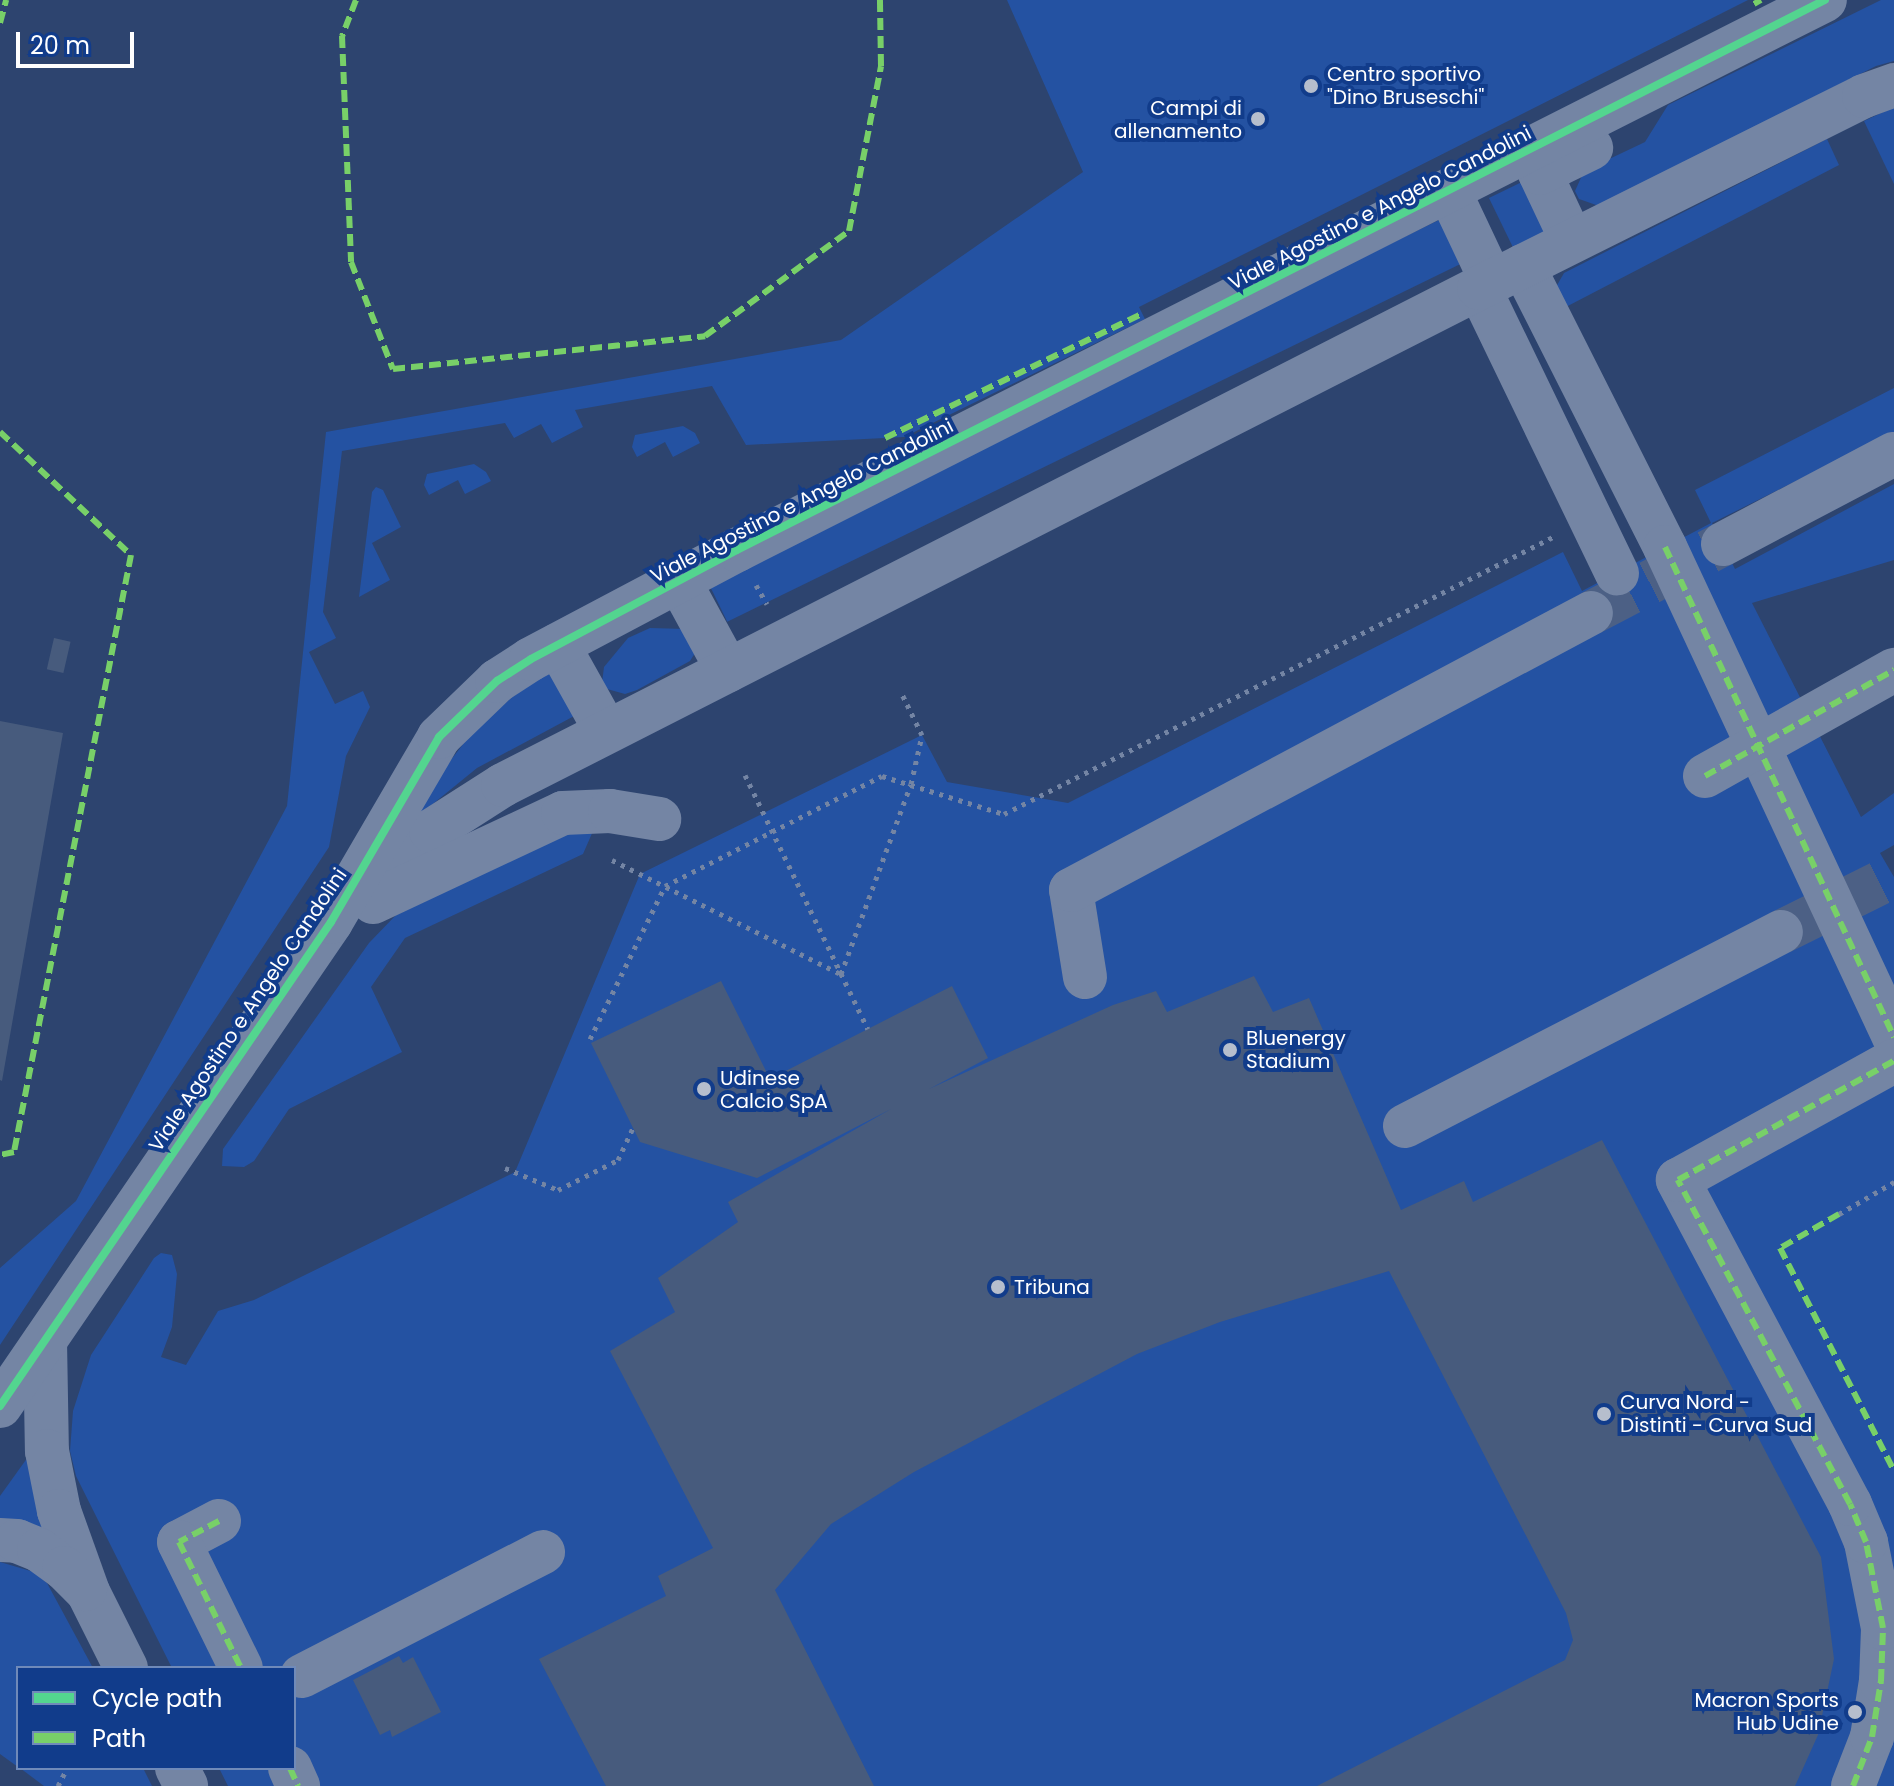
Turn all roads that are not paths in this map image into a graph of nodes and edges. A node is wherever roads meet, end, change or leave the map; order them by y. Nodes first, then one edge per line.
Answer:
1 (1825, 0) edge
2 (1894, 85) edge
3 (1632, 97) junction
4 (1449, 191) junction
5 (1572, 241) junction
6 (1498, 279) junction
7 (1894, 454) edge
8 (1723, 544) tunnel mouth
9 (1617, 573) dead end
10 (679, 581) junction
11 (1591, 613) tunnel mouth
12 (558, 645) junction
13 (1894, 670) edge
14 (728, 671) junction
15 (606, 731) junction
16 (1758, 746) junction
17 (1705, 776) dead end
18 (659, 819) dead end
19 (331, 922) junction
20 (1781, 932) tunnel mouth
21 (1085, 977) dead end
22 (1894, 1037) edge
23 (1894, 1061) edge
24 (1405, 1126) dead end
25 (45, 1341) junction
26 (0, 1406) edge
27 (219, 1521) dead end
28 (0, 1540) edge
29 (543, 1552) dead end
30 (88, 1592) junction
31 (125, 1666) edge
32 (240, 1666) edge
33 (302, 1676) dead end
34 (1853, 1786) edge

1 - 3 street, Viale Agostino e Angelo Candolini
2 - 5 street, Viale Agostino e Angelo Candolini
3 - 4 street, Viale Agostino e Angelo Candolini
3 - 5 street, Viale Agostino e Angelo Candolini
4 - 6 street, Viale Agostino e Angelo Candolini
4 - 10 street, Viale Agostino e Angelo Candolini
5 - 6 street, Viale Agostino e Angelo Candolini
6 - 9 street
6 - 14 street, Viale Agostino e Angelo Candolini
6 - 16 street
7 - 8 street
10 - 12 street, Viale Agostino e Angelo Candolini
10 - 14 street, Viale Agostino e Angelo Candolini
11 - 21 street
12 - 15 street
12 - 19 street, Viale Agostino e Angelo Candolini
13 - 16 street
14 - 15 street, Viale Agostino e Angelo Candolini
15 - 19 street, Viale Agostino e Angelo Candolini
16 - 17 street
16 - 22 street
18 - 19 street
19 - 25 street, Viale Agostino e Angelo Candolini
20 - 24 street
23 - 34 street
25 - 26 street, Viale Agostino e Angelo Candolini
25 - 30 street
27 - 32 street
28 - 30 street
29 - 33 street
30 - 31 street

